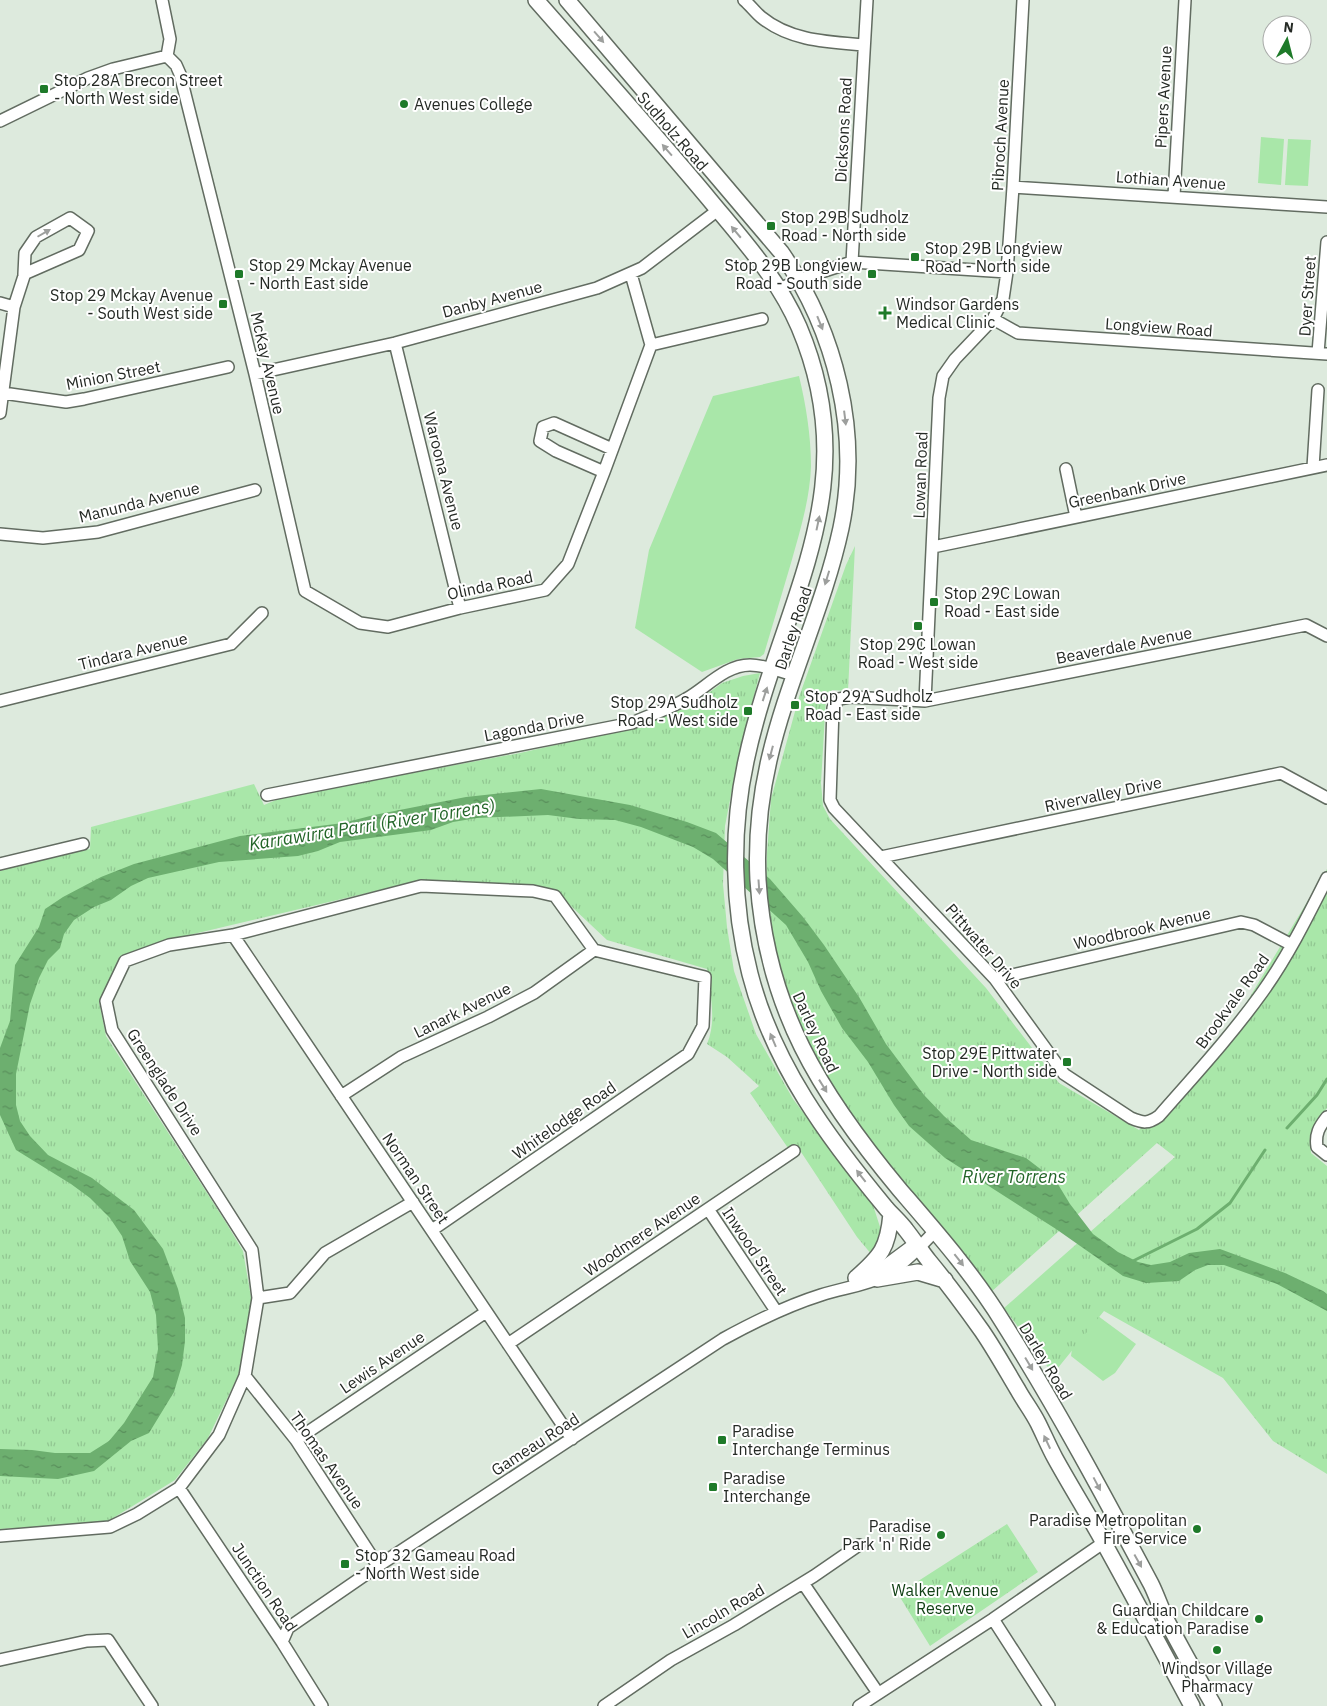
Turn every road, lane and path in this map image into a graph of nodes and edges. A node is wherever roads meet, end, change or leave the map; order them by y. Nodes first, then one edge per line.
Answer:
1 (162, 0) edge
2 (536, 0) edge
3 (744, 0) edge
4 (867, 0) edge
5 (1024, 0) edge
6 (1186, 0) edge
7 (572, 6) edge
8 (559, 25) junction
9 (864, 44) junction
10 (167, 56) junction
11 (0, 121) edge
12 (1013, 187) junction
13 (1174, 196) junction
14 (738, 200) junction
15 (1327, 207) edge
16 (718, 210) junction
17 (1327, 242) edge
18 (852, 262) junction
19 (1007, 272) junction
20 (24, 274) junction
21 (631, 274) junction
22 (799, 280) junction
23 (779, 289) junction
24 (0, 303) edge
25 (14, 307) junction
26 (762, 319) dead end
27 (993, 319) junction
28 (396, 343) junction
29 (651, 345) junction
30 (1323, 354) edge
31 (228, 367) dead end
32 (255, 374) junction
33 (1318, 390) dead end
34 (3, 394) junction
35 (0, 413) edge
36 (612, 449) junction
37 (1327, 465) edge
38 (1313, 467) junction
39 (1066, 469) dead end
40 (604, 472) junction
41 (255, 490) dead end
42 (1076, 517) junction
43 (0, 534) edge
44 (933, 548) junction
45 (305, 591) joint
46 (460, 608) junction
47 (262, 613) dead end
48 (1327, 636) edge
49 (773, 670) junction
50 (795, 675) junction
51 (0, 701) edge
52 (925, 701) junction
53 (267, 795) dead end
54 (1327, 798) edge
55 (830, 800) joint
56 (83, 844) dead end
57 (881, 857) junction
58 (0, 864) edge
59 (1327, 878) edge
60 (233, 935) junction
61 (1292, 945) junction
62 (594, 950) junction
63 (995, 978) junction
64 (341, 1096) junction
65 (1327, 1117) edge
66 (1142, 1123) joint
67 (794, 1151) dead end
68 (1327, 1155) edge
69 (413, 1202) junction
70 (708, 1210) junction
71 (891, 1214) junction
72 (432, 1230) junction
73 (936, 1230) junction
74 (917, 1245) junction
75 (856, 1278) junction
76 (877, 1279) junction
77 (946, 1281) junction
78 (822, 1294) junction
79 (258, 1298) junction
80 (776, 1311) junction
81 (486, 1312) junction
82 (508, 1344) junction
83 (245, 1376) junction
84 (572, 1439) junction
85 (296, 1440) junction
86 (179, 1488) junction
87 (1122, 1532) junction
88 (0, 1536) edge
89 (1104, 1542) junction
90 (859, 1545) dead end
91 (378, 1566) junction
92 (803, 1583) junction
93 (993, 1619) junction
94 (282, 1642) junction
95 (0, 1660) edge
96 (878, 1694) junction
97 (152, 1706) edge
98 (322, 1706) edge
99 (604, 1706) edge
100 (859, 1706) edge
101 (1049, 1706) edge
102 (1192, 1706) edge
103 (1214, 1706) edge

1 - 10 street
2 - 8 main road, Sudholz Road
3 - 9 street
4 - 9 street, Dicksons Road
5 - 12 street, Pibroch Avenue
6 - 13 street, Pipers Avenue
7 - 8 main road
7 -> 14 main road, Sudholz Road
16 -> 8 main road, Sudholz Road
9 - 18 street, Dicksons Road
10 - 11 street
10 - 32 street, McKay Avenue
12 - 13 street, Lothian Avenue
12 - 19 street, Pibroch Avenue
13 - 15 street, Lothian Avenue
14 - 16 main road
14 - 22 main road, Sudholz Road
16 - 21 street, Danby Avenue
23 -> 16 main road, Sudholz Road
17 - 30 street, Dyer Street
18 - 19 street
18 - 22 street
19 - 27 street, Lowan Road
20 -> 20 street
20 - 25 street
21 - 28 street, Danby Avenue
21 - 29 street
22 - 23 street
22 -> 50 main road, Darley Road
49 -> 23 main road, Darley Road
24 - 25 street
25 - 34 street
26 - 29 street
27 - 30 street, Longview Road
27 - 44 street, Lowan Road
28 - 32 street, Danby Avenue
28 - 46 street, Waroona Avenue
29 - 36 street, Olinda Road
31 - 34 street, Minion Street
32 - 45 street, McKay Avenue
33 - 38 street
34 - 35 street
36 - 40 street, Olinda Road
36 - 40 street
37 - 38 street, Greenbank Drive
38 - 42 street, Greenbank Drive
39 - 42 street
40 - 46 street, Olinda Road
41 - 43 street, Manunda Avenue
42 - 44 street, Greenbank Drive
44 - 52 street, Lowan Road
45 - 46 street, Olinda Road
47 - 51 street, Tindara Avenue
48 - 52 street, Beaverdale Avenue
49 - 50 street, Lagonda Drive
49 - 53 street, Lagonda Drive
71 -> 49 main road, Darley Road
50 -> 73 main road, Darley Road
52 - 55 street, Beaverdale Avenue
54 - 57 street, Rivervalley Drive
55 - 57 street, Pittwater Drive
56 - 58 street
57 - 63 street, Pittwater Drive
59 - 61 street, Brookvale Road
60 - 62 street, Greenglade Drive
60 - 64 street, Norman Street
60 - 79 street, Greenglade Drive
61 - 63 street, Woodbrook Avenue
61 - 66 street, Brookvale Road
62 - 64 street, Lanark Avenue
62 - 72 street, Whitelodge Road
63 - 66 street, Pittwater Drive
64 - 69 street, Norman Street
65 - 68 street
67 - 70 street, Woodmere Avenue
69 - 72 street, Norman Street
69 - 79 street
70 - 80 street, Inwood Street
70 - 82 street, Woodmere Avenue
71 - 74 main road, Darley Road
71 - 75 main road
72 - 81 street, Norman Street
73 - 74 street, Gameau Road
73 -> 87 main road, Darley Road
74 - 75 street, Gameau Road
74 - 76 street, Gameau Road
74 - 77 main road, Darley Road
75 - 78 street, Gameau Road
76 - 77 main road
76 - 78 street, Gameau Road
89 -> 77 main road, Darley Road
78 - 80 street, Gameau Road
79 - 83 street, Greenglade Drive
80 - 84 street, Gameau Road
81 - 82 street, Norman Street
81 - 85 street, Lewis Avenue
82 - 84 street, Norman Street
83 - 85 street, Thomas Avenue
83 - 86 street, Greenglade Drive
84 - 91 street, Gameau Road
85 - 91 street, Thomas Avenue
86 - 88 street, Greenglade Drive
86 - 94 street, Junction Road
87 - 89 street
87 -> 103 main road, Darley Road
89 - 93 street
89 - 102 main road, Darley Road
90 - 92 street, Lincoln Road
91 - 94 street, Gameau Road
92 - 96 street
92 - 99 street, Lincoln Road
93 - 96 street
93 - 101 street
94 - 98 street, Junction Road
95 - 97 street
96 - 100 street

